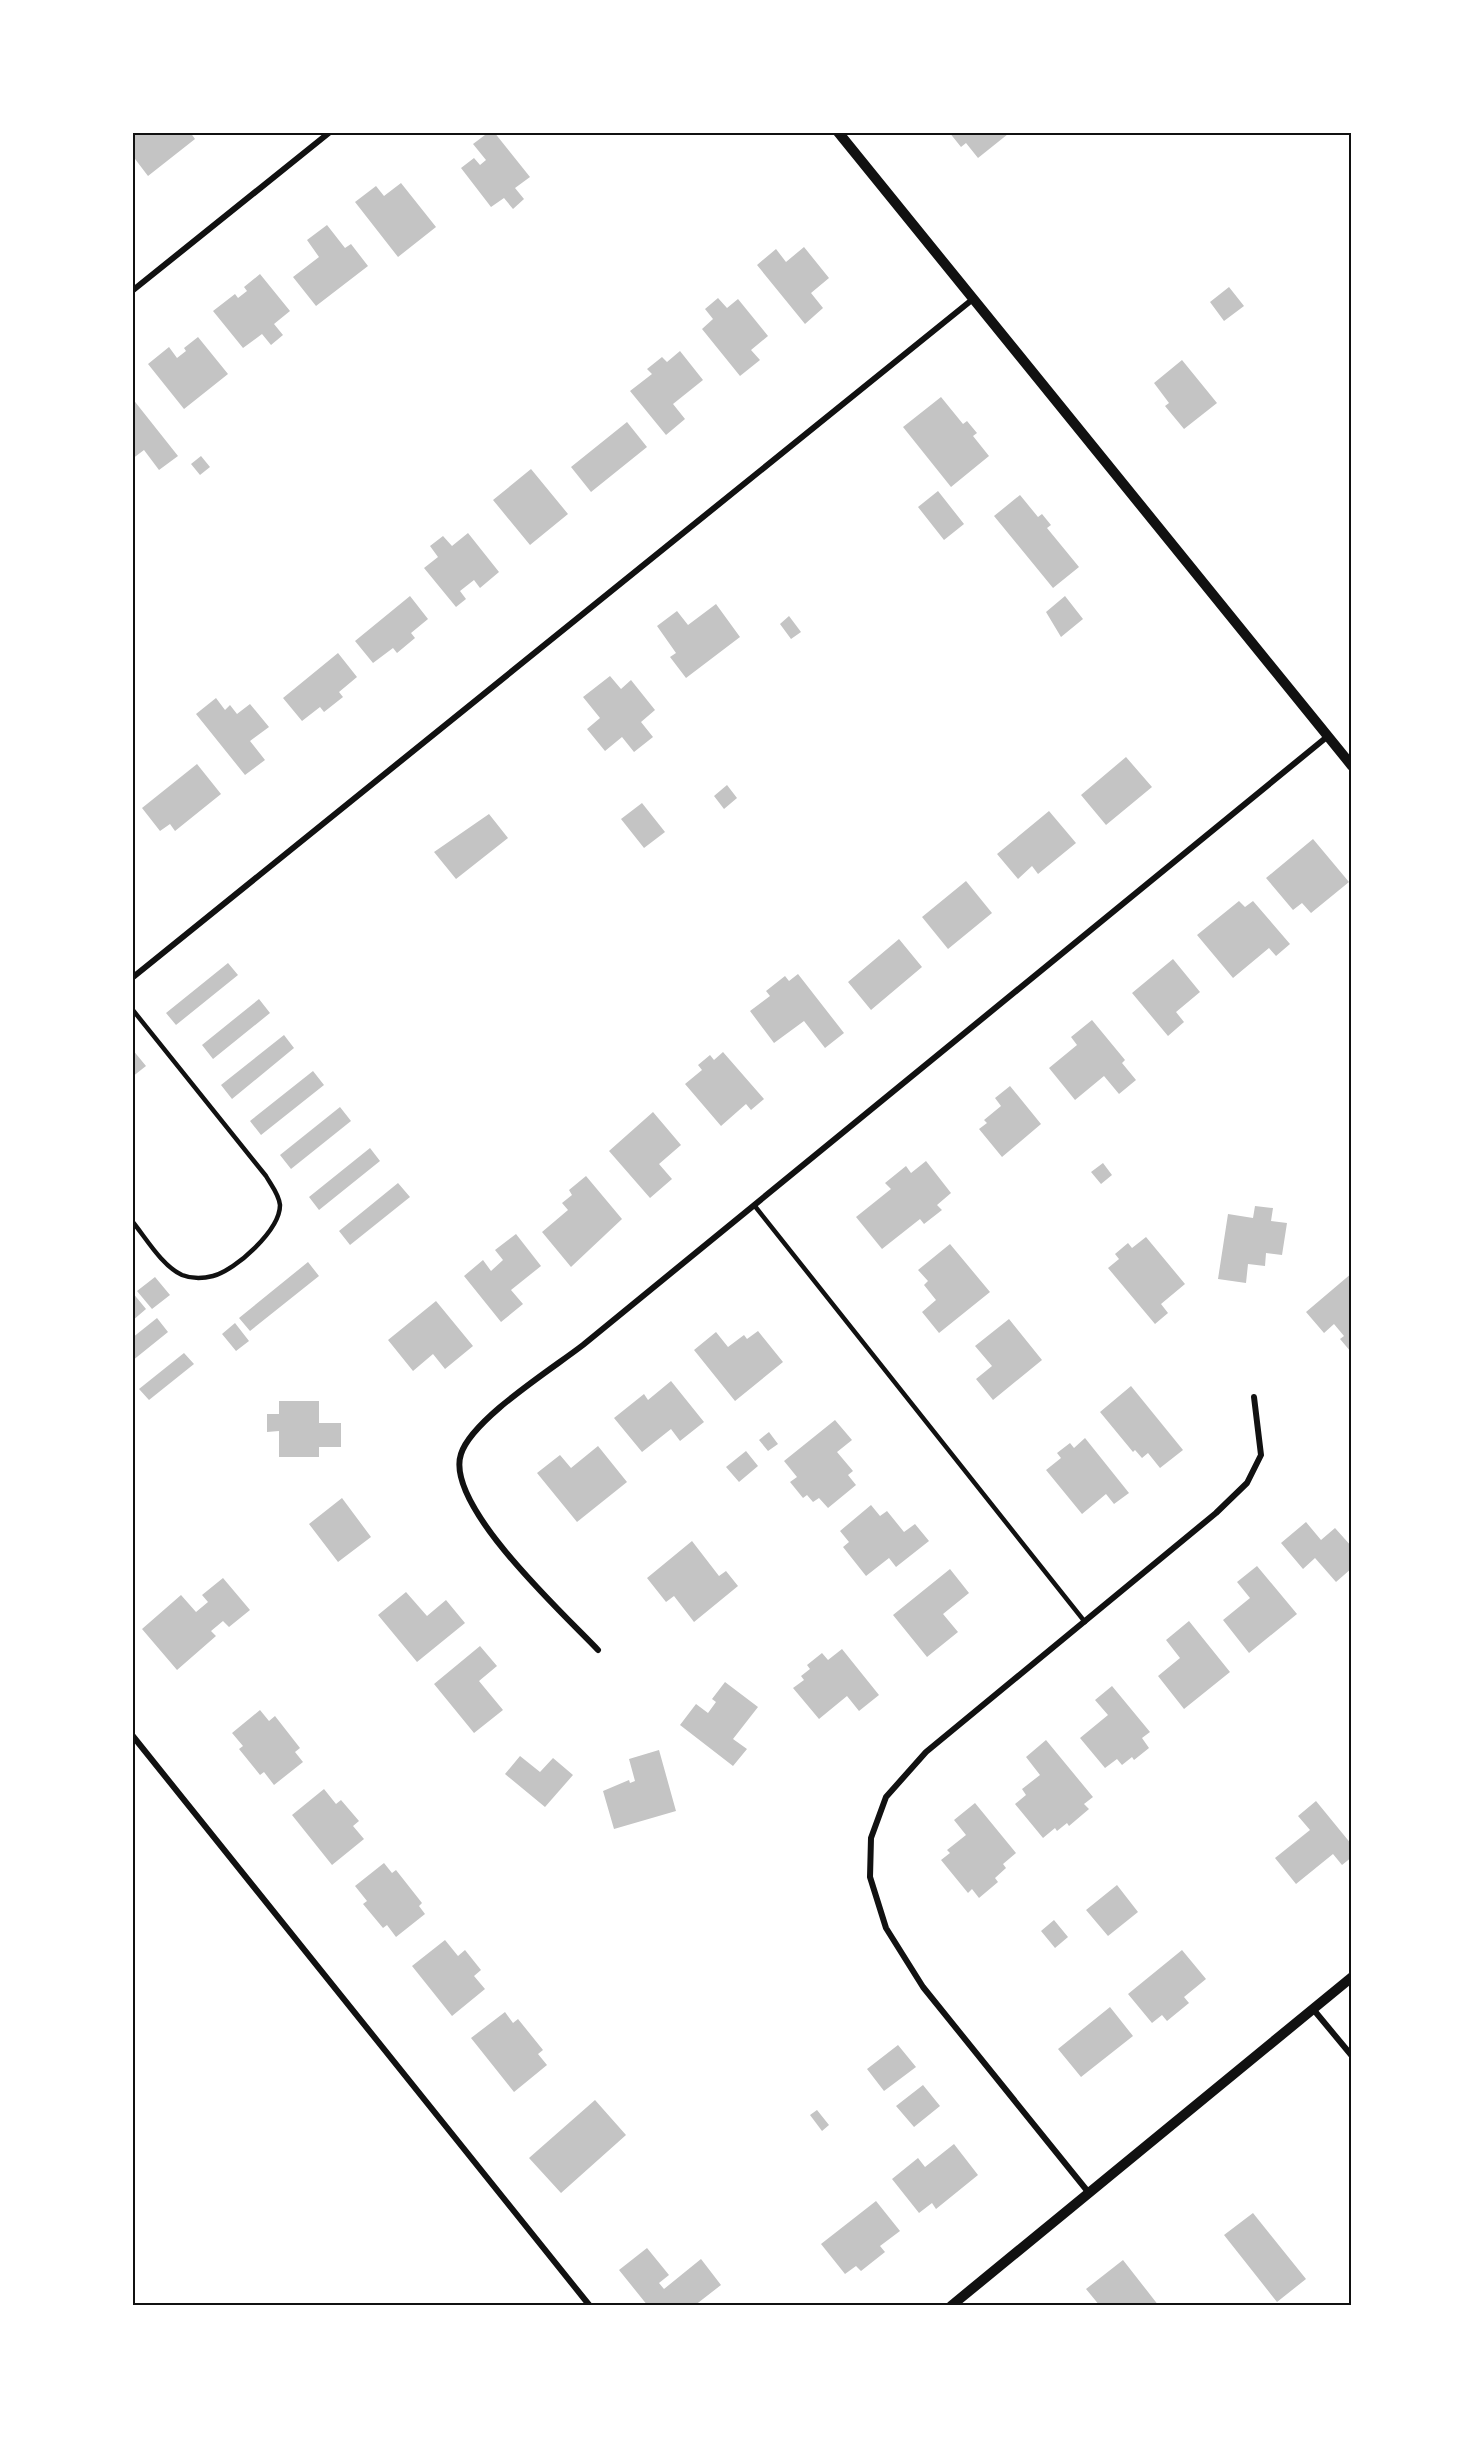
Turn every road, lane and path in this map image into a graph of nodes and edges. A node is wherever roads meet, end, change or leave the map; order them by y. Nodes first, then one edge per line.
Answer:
1 (330, 132) edge
2 (838, 132) edge
3 (132, 291) edge
4 (974, 299) junction
5 (1328, 736) junction
6 (1352, 766) edge
7 (132, 978) edge
8 (132, 1009) edge
9 (754, 1205) junction
10 (132, 1221) edge
11 (1254, 1397) dead end
12 (1085, 1622) junction
13 (598, 1650) dead end
14 (132, 1735) edge
15 (1352, 1977) edge
16 (1313, 2009) junction
17 (1352, 2056) edge
18 (1089, 2193) junction
19 (590, 2306) edge
20 (951, 2306) edge

1 - 3 street
2 - 4 street
4 - 5 street
4 - 7 street
5 - 6 street
5 - 9 street
8 - 10 lane
9 - 12 lane
9 - 13 street
11 - 12 street
12 - 18 street
14 - 19 street
15 - 16 street
16 - 17 street
16 - 18 street
18 - 20 street

